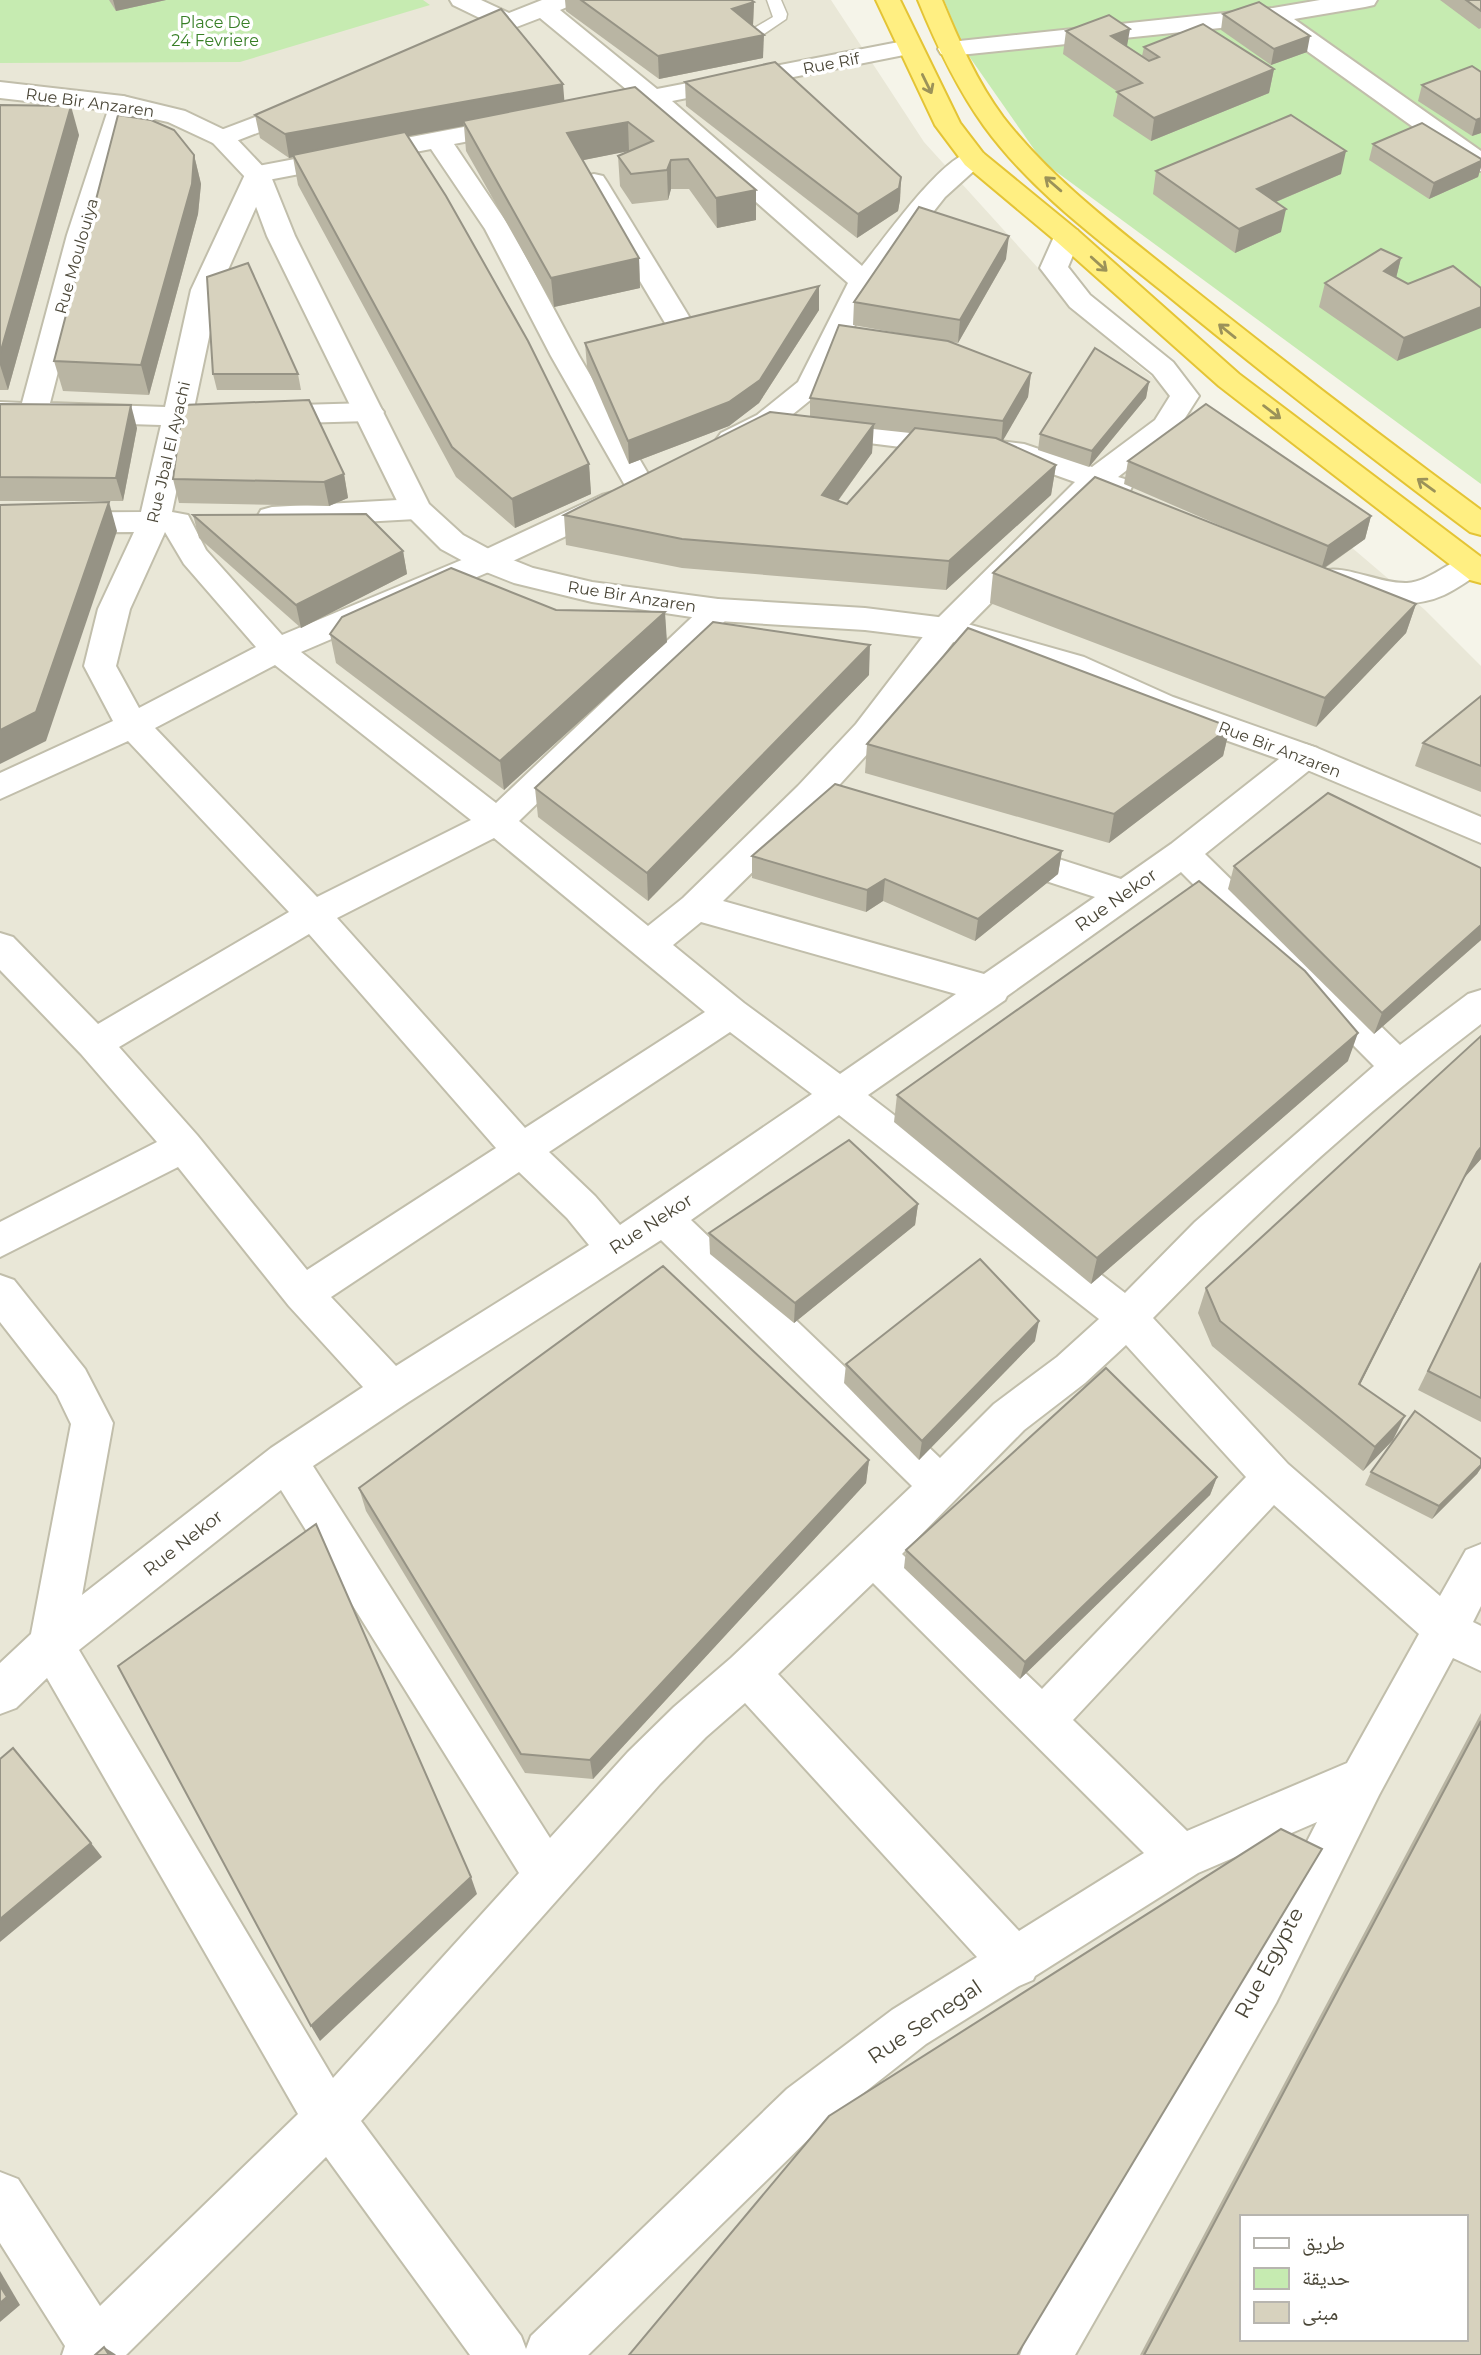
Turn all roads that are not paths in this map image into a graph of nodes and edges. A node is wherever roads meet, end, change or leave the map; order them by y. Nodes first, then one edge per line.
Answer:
1 (462, 0) edge
2 (774, 0) edge
3 (888, 0) edge
4 (930, 0) edge
5 (1365, 0) edge
6 (553, 4) edge
7 (1273, 15) junction
8 (506, 22) junction
9 (756, 33) edge
10 (909, 47) junction
11 (445, 48) edge
12 (950, 49) junction
13 (0, 90) edge
14 (653, 98) junction
15 (322, 99) edge
16 (123, 104) junction
17 (572, 114) edge
18 (545, 119) edge
19 (222, 138) junction
20 (438, 140) junction
21 (974, 159) junction
22 (1481, 163) edge
23 (257, 174) junction
24 (594, 182) edge
25 (1068, 236) junction
26 (850, 289) junction
27 (683, 328) edge
28 (0, 411) edge
29 (34, 411) junction
30 (369, 412) junction
31 (176, 418) junction
32 (766, 421) junction
33 (710, 452) edge
34 (1096, 479) junction
35 (1147, 501) edge
36 (416, 509) junction
37 (241, 519) edge
38 (176, 522) junction
39 (0, 523) edge
40 (1481, 525) edge
41 (487, 561) junction
42 (1476, 569) edge
43 (1312, 571) edge
44 (718, 610) junction
45 (946, 629) junction
46 (277, 650) junction
47 (133, 725) junction
48 (1305, 757) junction
49 (0, 787) edge
50 (810, 795) junction
51 (847, 806) edge
52 (497, 822) junction
53 (1481, 831) edge
54 (984, 848) edge
55 (1183, 853) junction
56 (1125, 894) junction
57 (695, 907) junction
58 (313, 915) junction
59 (650, 944) junction
60 (0, 947) edge
61 (992, 990) junction
62 (1481, 1004) edge
63 (731, 1013) junction
64 (94, 1044) junction
65 (1398, 1067) junction
66 (842, 1095) junction
67 (184, 1146) junction
68 (521, 1150) junction
69 (664, 1218) junction
70 (0, 1241) edge
71 (615, 1247) junction
72 (303, 1294) junction
73 (7, 1315) edge
74 (1127, 1318) junction
75 (392, 1390) junction
76 (286, 1461) junction
77 (1273, 1477) junction
78 (941, 1487) junction
79 (873, 1554) junction
80 (1481, 1564) edge
81 (1464, 1640) edge
82 (51, 1644) junction
83 (747, 1673) junction
84 (0, 1693) edge
85 (1042, 1721) junction
86 (1363, 1779) junction
87 (1181, 1857) junction
88 (547, 1875) junction
89 (1016, 1963) junction
90 (329, 2119) junction
91 (0, 2197) edge
92 (92, 2351) edge
93 (502, 2355) edge
94 (550, 2355) edge
95 (1046, 2355) edge

1 - 8 street
2 - 9 lane
3 - 10 highway
4 - 12 highway
5 - 7 street
6 - 8 street
6 - 14 street
7 - 12 street
7 - 22 street
8 - 11 street
10 - 14 street, Rue Rif
10 -> 21 highway
40 -> 12 highway
13 - 16 street, Rue Bir Anzaren
14 - 17 street, Rue Rif
14 - 26 street
15 - 19 street
16 - 19 street, Rue Bir Anzaren
16 - 29 street, Rue Moulouiya
18 - 20 street
19 - 23 street, Rue Bir Anzaren
20 - 23 street
20 - 41 street
21 - 25 highway
21 - 26 street
23 - 30 street, Rue Bir Anzaren
23 - 31 street, Rue Jbal El Ayachi
24 - 27 street
25 - 34 street
25 -> 42 highway
26 - 32 street
28 - 29 street
29 - 31 street
30 - 31 street
30 - 36 street, Rue Bir Anzaren
31 - 38 street, Rue Jbal El Ayachi
32 - 33 street
32 - 34 street
34 - 35 street
34 - 45 street
36 - 37 street
36 - 41 street, Rue Bir Anzaren
38 - 39 street
38 - 46 street
38 - 47 street, Rue Jbal El Ayachi
41 - 44 street, Rue Bir Anzaren
41 - 46 street
42 - 43 street
44 - 45 street, Rue Bir Anzaren
44 - 52 street
45 - 48 street, Rue Bir Anzaren
45 - 50 street
46 - 47 street
46 - 52 street
47 - 49 street
47 - 58 street, Rue Jbal El Ayachi
48 - 53 street, Rue Bir Anzaren
48 - 55 street, Rue Nekor
50 - 51 street
50 - 57 street
52 - 58 street
52 - 59 street
54 - 56 street
55 - 56 street, Rue Nekor
55 - 65 street
56 - 61 street, Rue Nekor
57 - 59 street
57 - 61 street
58 - 64 street
58 - 68 street, Rue Jbal El Ayachi
59 - 63 street
60 - 64 street
61 - 66 street, Rue Nekor
62 - 65 street
63 - 66 street
63 - 68 street
64 - 67 street
65 - 74 street
66 - 69 street, Rue Nekor
66 - 74 street
67 - 70 street
67 - 72 street
68 - 71 street, Rue Jbal El Ayachi
68 - 72 street
69 - 71 street, Rue Nekor
69 - 78 street
71 - 75 street, Rue Nekor
72 - 75 street
73 - 82 street
74 - 77 street
74 - 78 street
75 - 76 street, Rue Nekor
76 - 82 street, Rue Nekor
76 - 88 street
77 - 81 street
77 - 85 street
78 - 79 street
79 - 83 street
79 - 85 street
80 - 81 street, Rue Egypte
81 - 86 street, Rue Egypte
82 - 84 street, Rue Nekor
82 - 90 street
83 - 88 street
83 - 89 street
85 - 87 street
86 - 87 street, Rue Senegal
86 - 95 street, Rue Egypte
87 - 89 street, Rue Senegal
88 - 90 street
89 - 94 street, Rue Senegal
90 - 92 street
90 - 93 street
91 - 92 street

